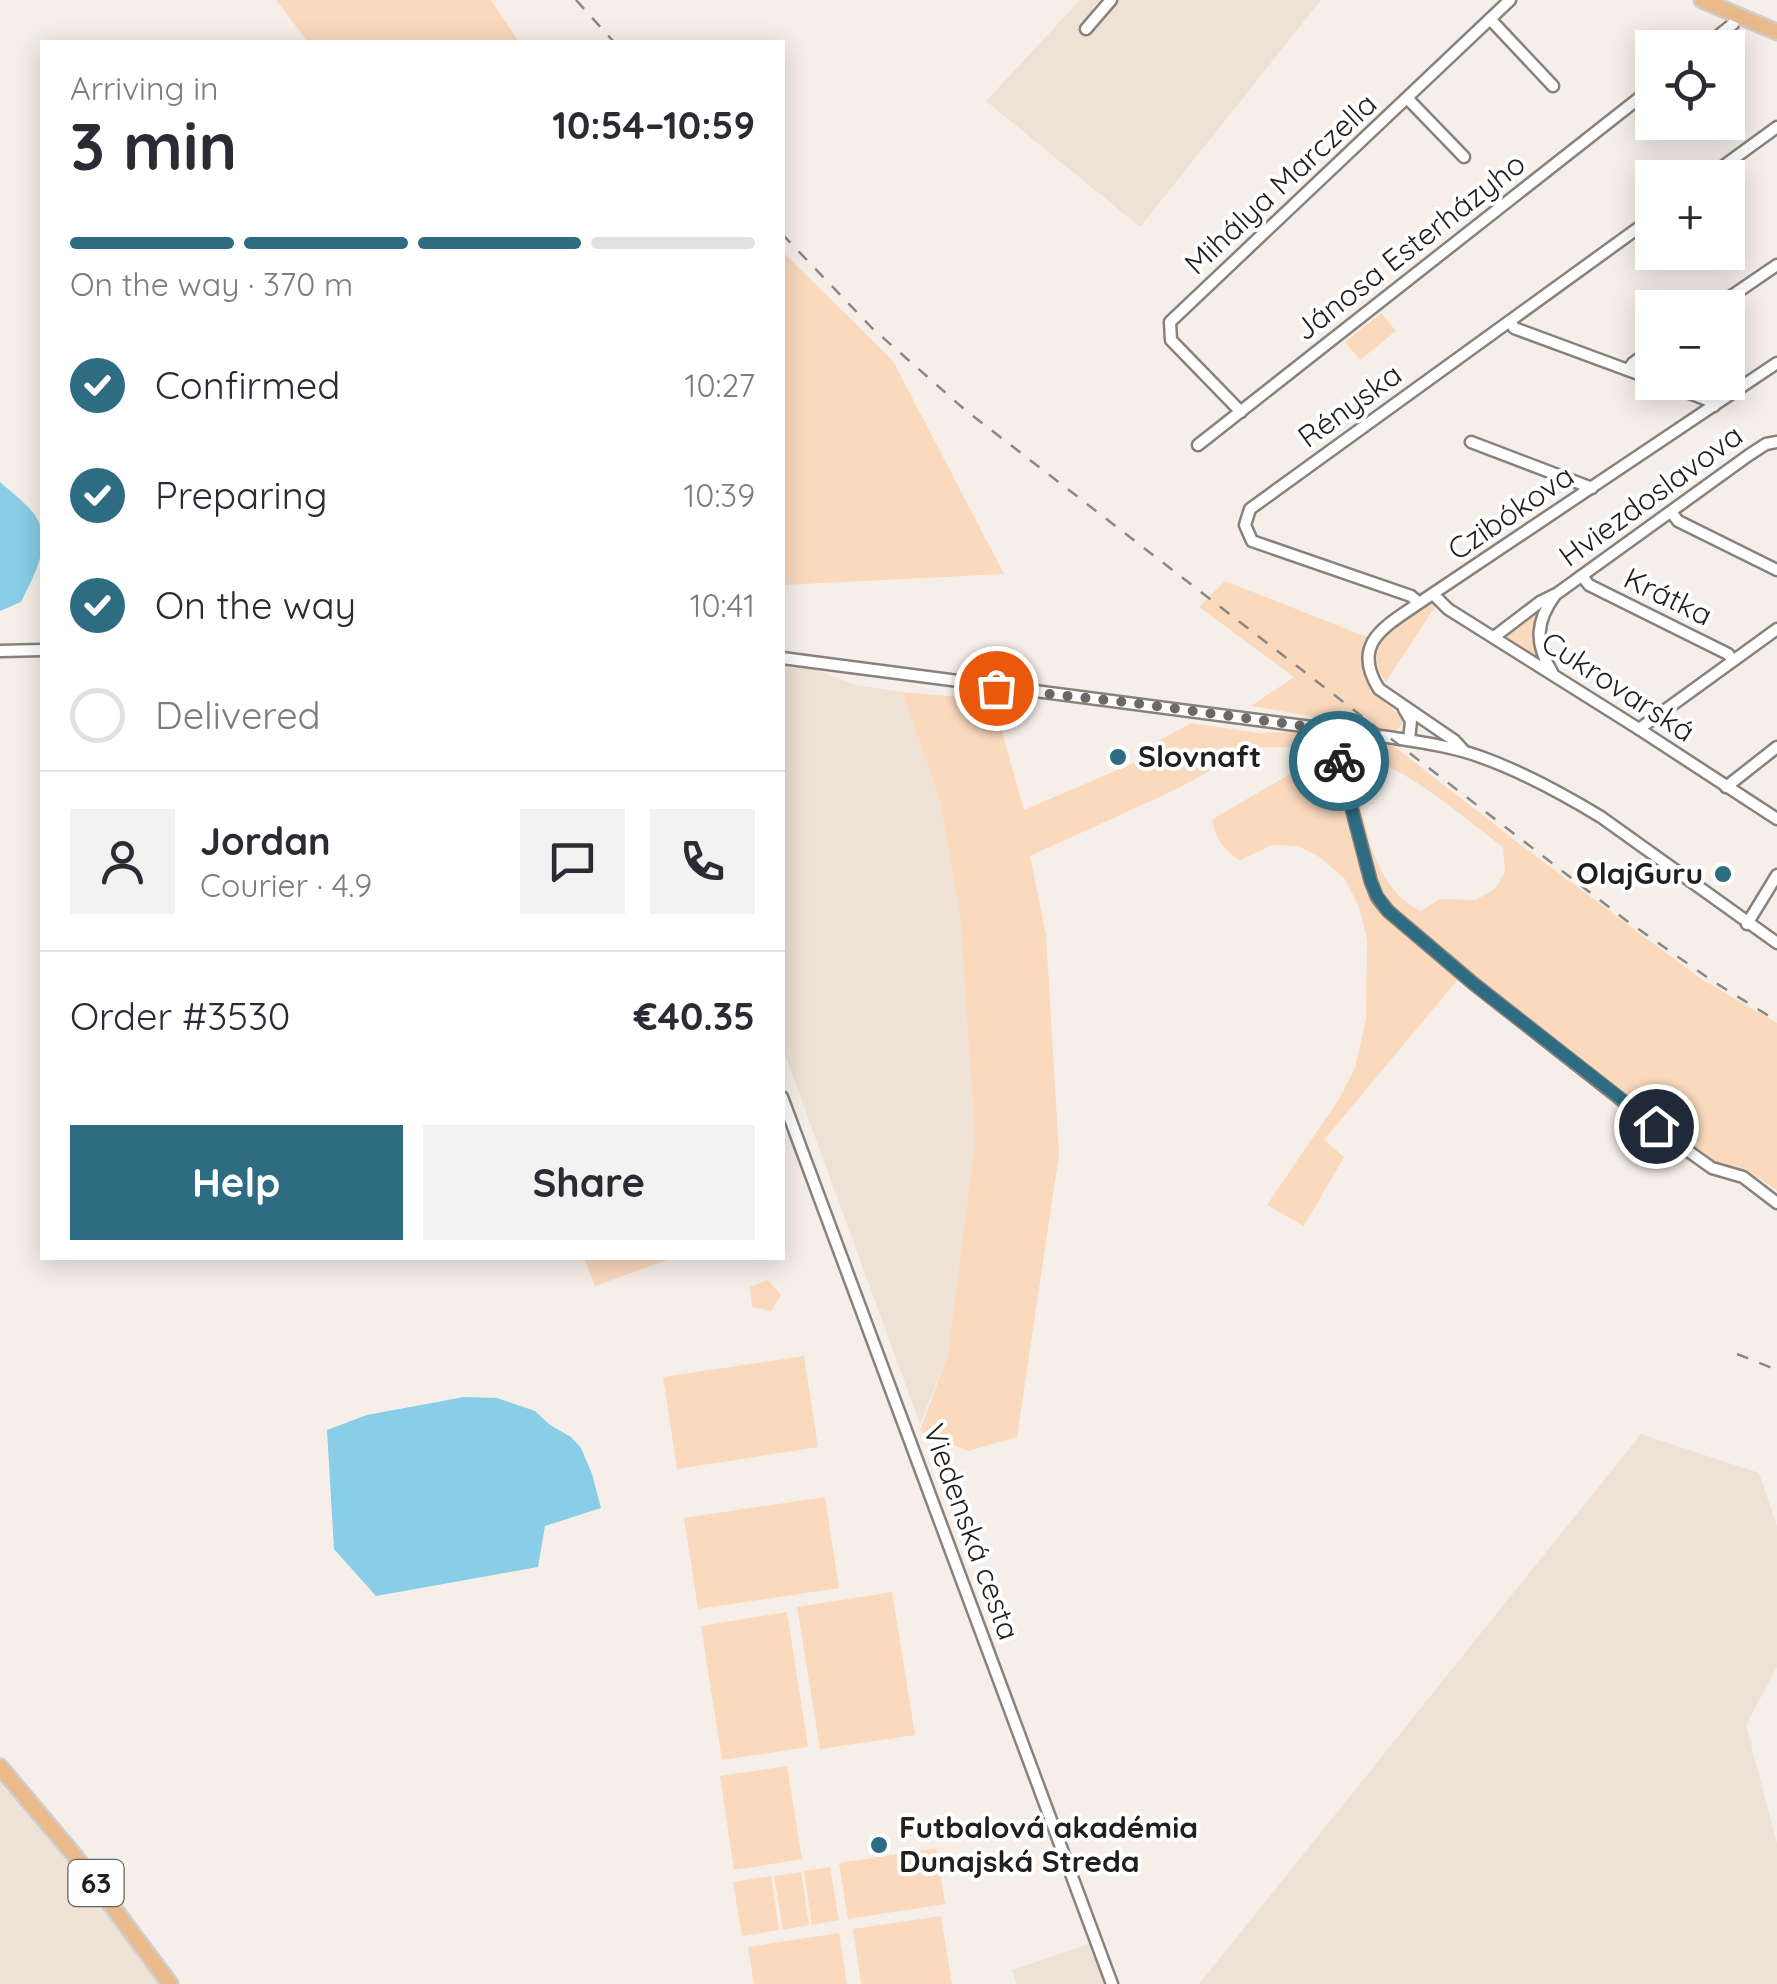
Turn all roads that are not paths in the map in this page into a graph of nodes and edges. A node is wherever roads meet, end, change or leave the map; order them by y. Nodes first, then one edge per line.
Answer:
1 (1111, 0) edge
2 (1510, 0) edge
3 (1702, 0) edge
4 (1736, 16) junction
5 (1490, 19) junction
6 (1086, 28) dead end
7 (1726, 30) edge
8 (1777, 32) edge
9 (1552, 86) dead end
10 (1408, 98) junction
11 (1635, 101) edge
12 (1777, 126) edge
13 (1464, 157) dead end
14 (1732, 160) edge
15 (1635, 231) edge
16 (1777, 265) edge
17 (1740, 290) edge
18 (1511, 322) junction
19 (1635, 361) edge
20 (1777, 363) edge
21 (1628, 370) junction
22 (1635, 373) edge
23 (1707, 400) edge
24 (1714, 406) junction
25 (1241, 412) junction
26 (1471, 442) dead end
27 (1777, 442) edge
28 (1198, 445) dead end
29 (1592, 488) junction
30 (1671, 512) junction
31 (1777, 570) edge
32 (1582, 576) junction
33 (1434, 595) junction
34 (1555, 595) junction
35 (1419, 603) junction
36 (1777, 629) edge
37 (1494, 637) junction
38 (40, 650) edge
39 (0, 651) edge
40 (785, 658) edge
41 (1733, 660) junction
42 (1555, 677) junction
43 (1402, 706) junction
44 (1639, 729) junction
45 (1333, 730) junction
46 (1409, 740) junction
47 (1777, 748) edge
48 (1465, 752) junction
49 (1726, 787) junction
50 (1777, 819) edge
51 (1777, 875) edge
52 (1748, 924) junction
53 (1777, 943) edge
54 (785, 1105) edge
55 (1777, 1203) edge
56 (0, 1767) edge
57 (170, 1984) edge
58 (1112, 1984) edge

1 - 6 street
2 - 5 street, Mihálya Marczella
3 - 4 main road
4 - 7 street
4 - 8 main road
5 - 9 street
5 - 10 street, Mihálya Marczella
10 - 13 street
10 - 25 street, Mihálya Marczella
11 - 25 street, Jánosa Esterházyho
12 - 14 street
15 - 18 street, Rényska
16 - 17 street
18 - 21 street
18 - 35 street, Rényska
19 - 21 street
20 - 24 street, Czibókova
21 - 22 street
23 - 24 street
24 - 29 street, Czibókova
25 - 28 street, Jánosa Esterházyho
26 - 29 street
27 - 30 street, Hviezdoslavova
29 - 33 street, Czibókova
30 - 31 street
30 - 32 street, Hviezdoslavova
32 - 34 street, Hviezdoslavova
32 - 41 street, Krátka
33 - 35 street, Czibókova
33 - 37 street, Cukrovarská
34 - 37 street, Hviezdoslavova
34 - 42 street, Hviezdoslavova
35 - 43 street, Czibókova
36 - 41 street
37 - 42 street, Cukrovarská
38 - 39 street
40 - 45 street
41 - 44 street
42 - 44 street, Cukrovarská
43 - 46 street, Czibókova
43 - 48 street
44 - 49 street, Cukrovarská
45 - 46 street
45 - 55 street
46 - 48 street
47 - 49 street
48 - 52 street
49 - 50 street, Cukrovarská
51 - 52 street
52 - 53 street
54 - 58 street, Viedenská cesta
56 - 57 main road, 63

